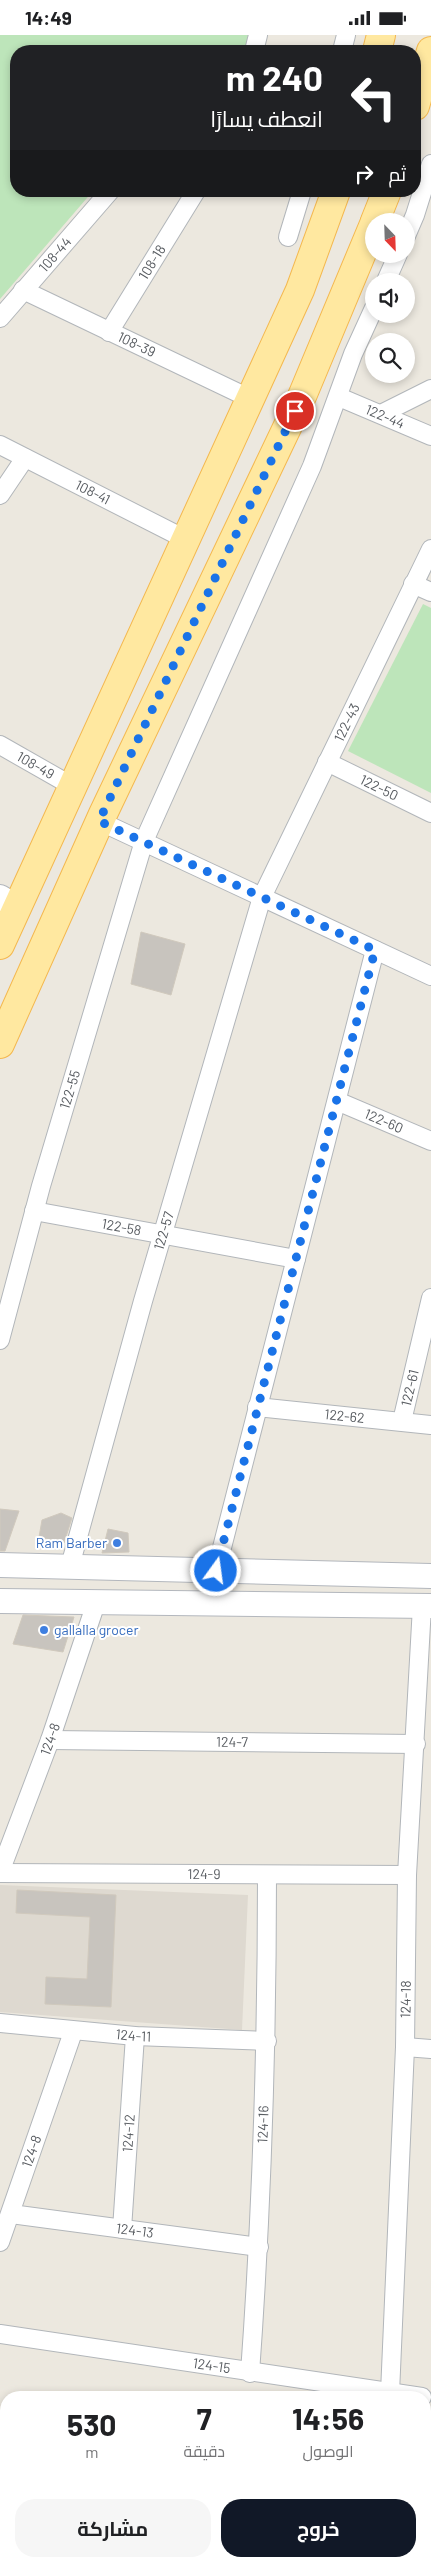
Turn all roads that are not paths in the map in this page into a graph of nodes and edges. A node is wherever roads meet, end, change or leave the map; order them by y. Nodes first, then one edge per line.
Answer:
1 (431, 51) edge
2 (421, 85) edge
3 (431, 164) edge
4 (105, 197) edge
5 (192, 197) edge
6 (300, 197) edge
7 (334, 197) edge
8 (385, 197) edge
9 (423, 211) edge
10 (378, 213) edge
11 (415, 223) edge
12 (288, 237) dead end
13 (365, 245) edge
14 (23, 290) junction
15 (0, 318) edge
16 (367, 323) edge
17 (110, 332) junction
18 (431, 389) edge
19 (339, 397) junction
20 (251, 399) junction
21 (381, 414) junction
22 (431, 436) edge
23 (0, 445) edge
24 (25, 458) junction
25 (0, 495) edge
26 (186, 539) junction
27 (431, 549) edge
28 (413, 584) junction
29 (431, 592) edge
30 (0, 745) edge
31 (327, 762) junction
32 (72, 786) junction
33 (431, 813) edge
34 (99, 821) junction
35 (144, 841) junction
36 (262, 897) junction
37 (8, 902) edge
38 (0, 945) edge
39 (375, 950) junction
40 (431, 976) edge
41 (0, 1045) edge
42 (338, 1101) junction
43 (431, 1141) edge
44 (34, 1211) junction
45 (163, 1234) junction
46 (296, 1259) junction
47 (431, 1298) edge
48 (0, 1340) edge
49 (257, 1407) junction
50 (402, 1421) junction
51 (431, 1425) edge
52 (0, 1565) edge
53 (70, 1567) junction
54 (216, 1571) junction
55 (431, 1576) edge
56 (0, 1601) edge
57 (96, 1603) junction
58 (427, 1606) edge
59 (50, 1740) junction
60 (416, 1744) junction
61 (0, 1873) edge
62 (267, 1875) junction
63 (407, 1875) junction
64 (0, 2023) edge
65 (73, 2032) junction
66 (135, 2036) junction
67 (267, 2041) junction
68 (406, 2047) junction
69 (431, 2049) edge
70 (11, 2215) junction
71 (122, 2229) junction
72 (0, 2241) edge
73 (259, 2247) junction
74 (0, 2335) edge
75 (250, 2373) junction
76 (376, 2391) edge
77 (390, 2391) edge

1 - 2 main road
3 - 9 street
4 - 14 street, 108-44
5 - 17 street, 108-18
6 - 12 street
7 - 20 main road
8 - 10 main road
9 - 11 street
13 - 34 main road
14 - 15 street, 108-44
14 - 17 street, 108-39
16 - 19 street, 122-55
17 - 20 street, 108-39
18 - 21 street
19 - 21 street, 122-44
19 - 35 street, 122-55
20 - 26 main road
21 - 22 street, 122-44
23 - 24 street, 108-41
24 - 25 street
24 - 26 street, 108-41
26 - 32 main road
27 - 28 street, 122-43
28 - 29 street
28 - 31 street, 122-43
30 - 32 street, 108-49
31 - 33 street, 122-50
31 - 36 street, 122-43
32 - 37 main road
34 - 35 street
34 - 41 main road
35 - 36 street
35 - 44 street, 122-55
36 - 39 street
36 - 45 street, 122-57
37 - 38 main road
39 - 40 street
39 - 42 street
42 - 43 street, 122-60
42 - 46 street
44 - 45 street, 122-58
44 - 48 street, 122-55
45 - 46 street, 122-58
45 - 53 street, 122-57
46 - 49 street
47 - 50 street, 122-61
49 - 50 street, 122-62
49 - 54 street
50 - 51 street, 122-62
52 - 53 main road
53 - 54 main road
54 - 55 main road
56 - 57 main road
57 - 58 main road
57 - 59 street, 124-8
58 - 60 street, 124-18
59 - 60 street, 124-7
59 - 61 street, 124-8
60 - 63 street, 124-18
61 - 62 street, 124-9
62 - 63 street, 124-9
62 - 67 street, 124-16
63 - 68 street, 124-18
64 - 65 street, 124-11
65 - 66 street, 124-11
65 - 70 street, 124-8
66 - 67 street, 124-11
66 - 71 street, 124-12
67 - 73 street, 124-16
68 - 69 street
68 - 77 street, 124-18
70 - 71 street, 124-13
70 - 72 street, 124-8
71 - 73 street, 124-13
73 - 75 street, 124-16
74 - 75 street, 124-15
75 - 76 street, 124-15

